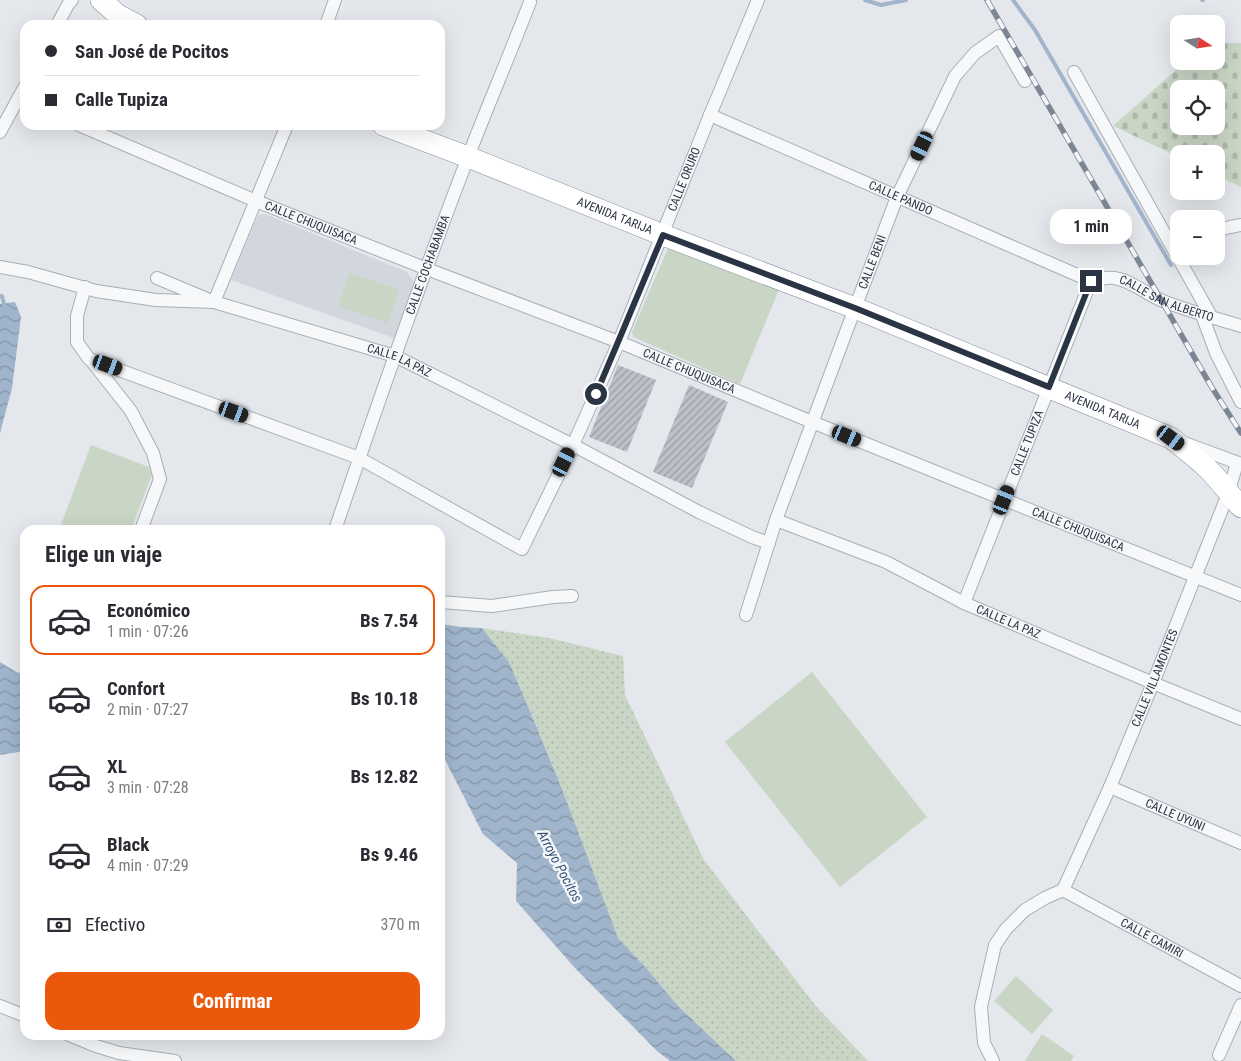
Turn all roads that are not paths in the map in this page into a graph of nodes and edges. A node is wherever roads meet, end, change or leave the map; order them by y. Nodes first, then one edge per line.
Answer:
1 (101, 0) edge
2 (335, 0) edge
3 (758, 0) edge
4 (68, 1) edge
5 (530, 2) dead end
6 (59, 20) edge
7 (128, 20) edge
8 (328, 20) edge
9 (1074, 72) dead end
10 (1025, 81) dead end
11 (20, 103) edge
12 (710, 116) junction
13 (91, 130) edge
14 (285, 130) edge
15 (396, 130) edge
16 (0, 132) edge
17 (468, 157) junction
18 (897, 198) junction
19 (256, 201) junction
20 (1241, 225) edge
21 (1225, 228) edge
22 (663, 235) junction
23 (1170, 237) edge
24 (1184, 265) edge
25 (0, 267) edge
26 (426, 269) junction
27 (157, 278) dead end
28 (1091, 281) junction
29 (84, 287) junction
30 (214, 302) junction
31 (855, 308) junction
32 (1207, 316) junction
33 (1241, 326) edge
34 (618, 342) junction
35 (395, 356) junction
36 (89, 359) junction
37 (1049, 387) junction
38 (1241, 402) edge
39 (812, 422) junction
40 (1171, 438) junction
41 (573, 445) junction
42 (359, 458) junction
43 (1239, 463) edge
44 (1004, 500) junction
45 (1235, 500) edge
46 (776, 520) junction
47 (143, 525) edge
48 (336, 525) edge
49 (769, 544) junction
50 (1196, 578) junction
51 (572, 596) dead end
52 (1241, 596) edge
53 (445, 602) edge
54 (964, 603) junction
55 (746, 615) dead end
56 (1153, 683) junction
57 (1241, 719) edge
58 (1110, 787) junction
59 (1241, 843) edge
60 (1063, 890) junction
61 (1241, 986) edge
62 (1241, 1005) edge
63 (0, 1006) edge
64 (20, 1014) edge
65 (81, 1040) edge
66 (1219, 1055) dead end
67 (128, 1058) edge
68 (175, 1061) edge
69 (993, 1061) edge

1 - 7 highway
2 - 8 street
3 - 12 street, CALLE ORURO
4 - 6 street
5 - 17 street, CALLE COCHABAMBA
9 - 23 street
10 - 18 street, CALLE BENI
11 - 16 street
12 - 18 street, CALLE PANDO
12 - 22 street, CALLE ORURO
13 - 19 street, CALLE CHUQUISACA
14 - 19 street
15 - 17 highway, AVENIDA TARIJA
17 - 22 highway, AVENIDA TARIJA
17 - 26 street, CALLE COCHABAMBA
18 - 28 street, CALLE PANDO
18 - 31 street, CALLE BENI
19 - 26 street, CALLE CHUQUISACA
19 - 30 street
20 - 21 street
22 - 31 highway, AVENIDA TARIJA
22 - 34 street, CALLE ORURO
24 - 32 street
25 - 29 street, CALLE LA PAZ
26 - 34 street, CALLE CHUQUISACA
26 - 35 street, CALLE COCHABAMBA
27 - 30 street
28 - 32 street, CALLE SAN ALBERTO
28 - 37 street, CALLE TUPIZA
29 - 30 street, CALLE LA PAZ
29 - 36 street
30 - 35 street, CALLE LA PAZ
31 - 37 highway, AVENIDA TARIJA
31 - 39 street, CALLE BENI
32 - 33 street, CALLE SAN ALBERTO
32 - 38 street
34 - 39 street, CALLE CHUQUISACA
34 - 41 street, CALLE ORURO
35 - 41 street, CALLE LA PAZ
35 - 42 street, CALLE COCHABAMBA
36 - 42 street
36 - 47 street
37 - 40 highway, AVENIDA TARIJA
37 - 44 street, CALLE TUPIZA
39 - 44 street, CALLE CHUQUISACA
39 - 46 street, CALLE BENI
40 - 43 street
40 - 45 highway, AVENIDA TARIJA
41 - 42 street, CALLE ORURO
41 - 49 street, CALLE LA PAZ
42 - 48 street, CALLE COCHABAMBA
43 - 45 street, CALLE VILLAMONTES
44 - 50 street, CALLE CHUQUISACA
44 - 54 street, CALLE TUPIZA
45 - 50 street, CALLE VILLAMONTES
46 - 49 street, CALLE BENI
46 - 54 street, CALLE LA PAZ
49 - 55 street, CALLE BENI
50 - 52 street, CALLE CHUQUISACA
50 - 56 street, CALLE VILLAMONTES
51 - 53 street
54 - 56 street, CALLE LA PAZ
56 - 57 street, CALLE LA PAZ
56 - 58 street, CALLE VILLAMONTES
58 - 59 street, CALLE UYUNI
58 - 60 street, CALLE VILLAMONTES
60 - 61 street, CALLE CAMIRI
60 - 69 street
62 - 66 street
63 - 64 street
65 - 67 street
67 - 68 street

